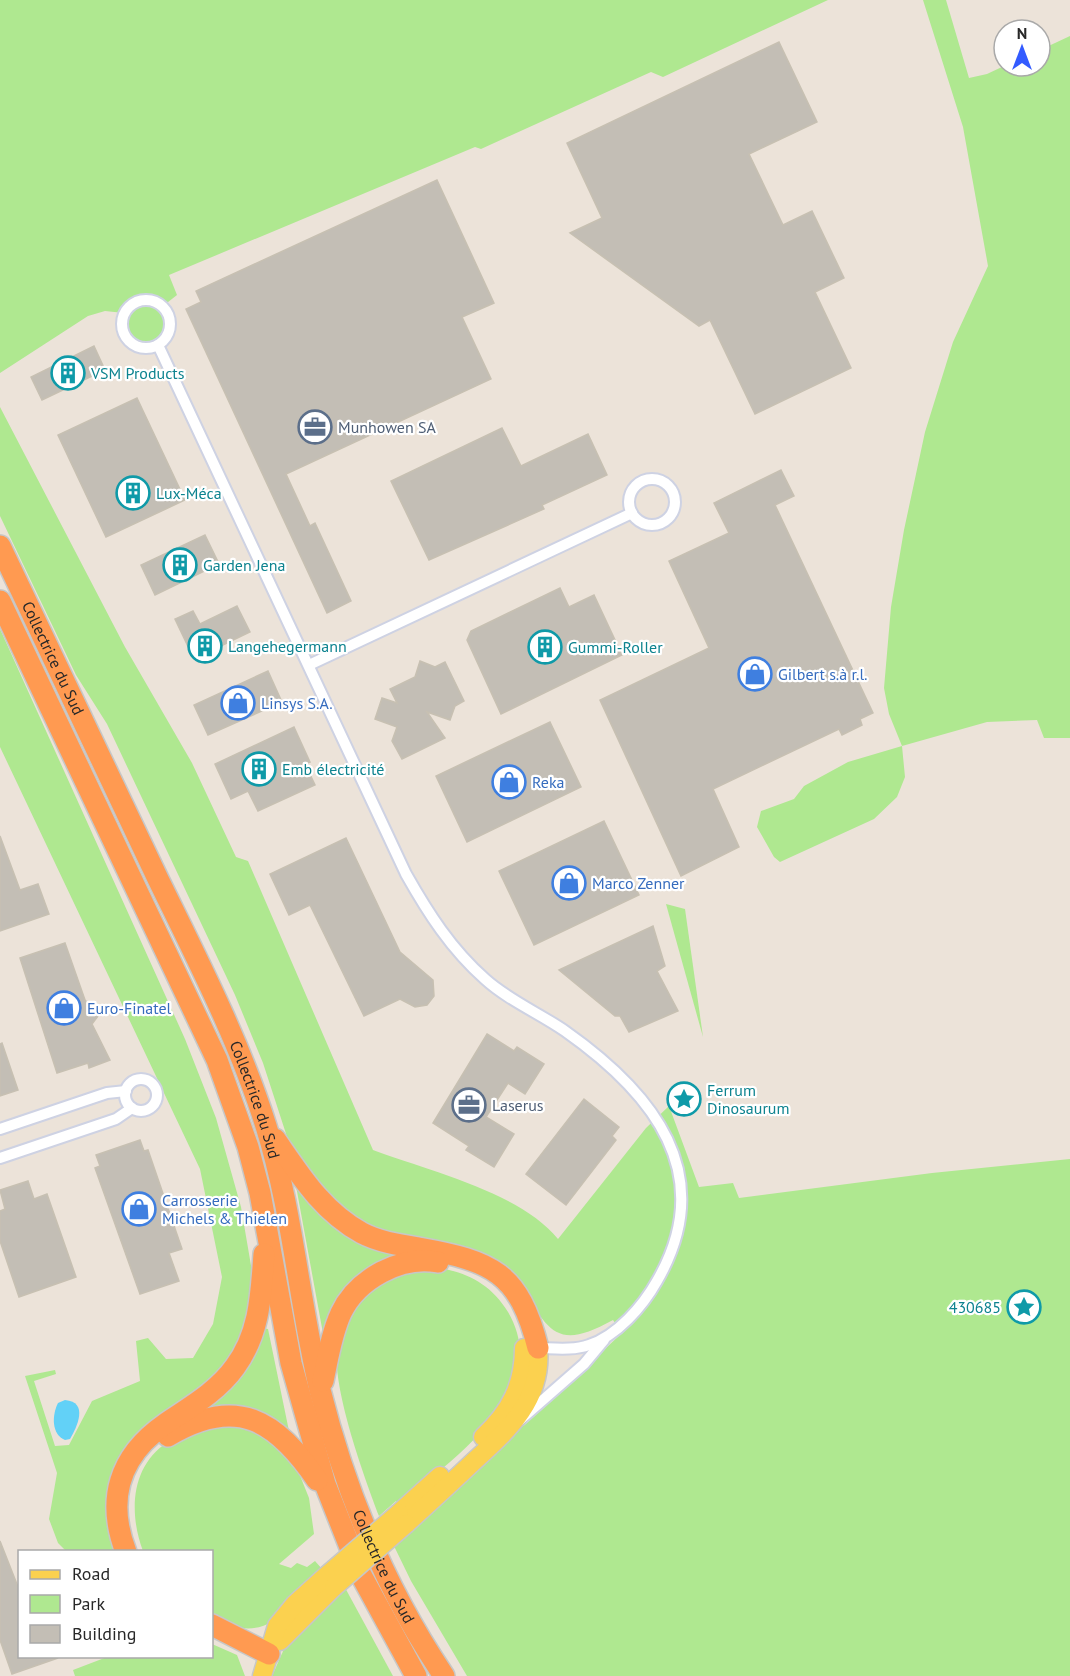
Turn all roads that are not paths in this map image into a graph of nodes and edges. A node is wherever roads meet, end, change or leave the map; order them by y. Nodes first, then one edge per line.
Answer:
1 (158, 345) junction
2 (632, 513) junction
3 (0, 546) edge
4 (0, 601) edge
5 (309, 666) junction
6 (126, 1090) junction
7 (132, 1108) junction
8 (266, 1126) junction
9 (0, 1129) edge
10 (0, 1158) edge
11 (266, 1224) junction
12 (608, 1335) junction
13 (531, 1348) junction
14 (321, 1390) junction
15 (513, 1424) junction
16 (332, 1502) junction
17 (403, 1519) junction
18 (126, 1550) edge
19 (135, 1550) edge
20 (213, 1626) edge
21 (213, 1637) edge
22 (265, 1666) edge
23 (416, 1676) edge
24 (444, 1676) edge

1 - 1 street
1 - 5 street
2 - 2 street
2 - 5 street
3 - 8 highway, Collectrice du Sud
4 - 11 highway, Collectrice du Sud
5 - 12 street
6 - 7 street
6 - 7 street
6 - 9 street
7 - 10 street
8 - 13 highway
8 - 14 highway, Collectrice du Sud
11 - 16 highway, Collectrice du Sud
11 - 18 highway
12 - 13 street
12 - 15 street
13 - 14 highway
13 - 15 main road
13 - 17 main road
14 - 24 highway, Collectrice du Sud
15 - 17 main road
16 - 19 highway
16 - 23 highway, Collectrice du Sud
17 - 22 main road, bridge
20 - 22 highway
21 - 22 highway

